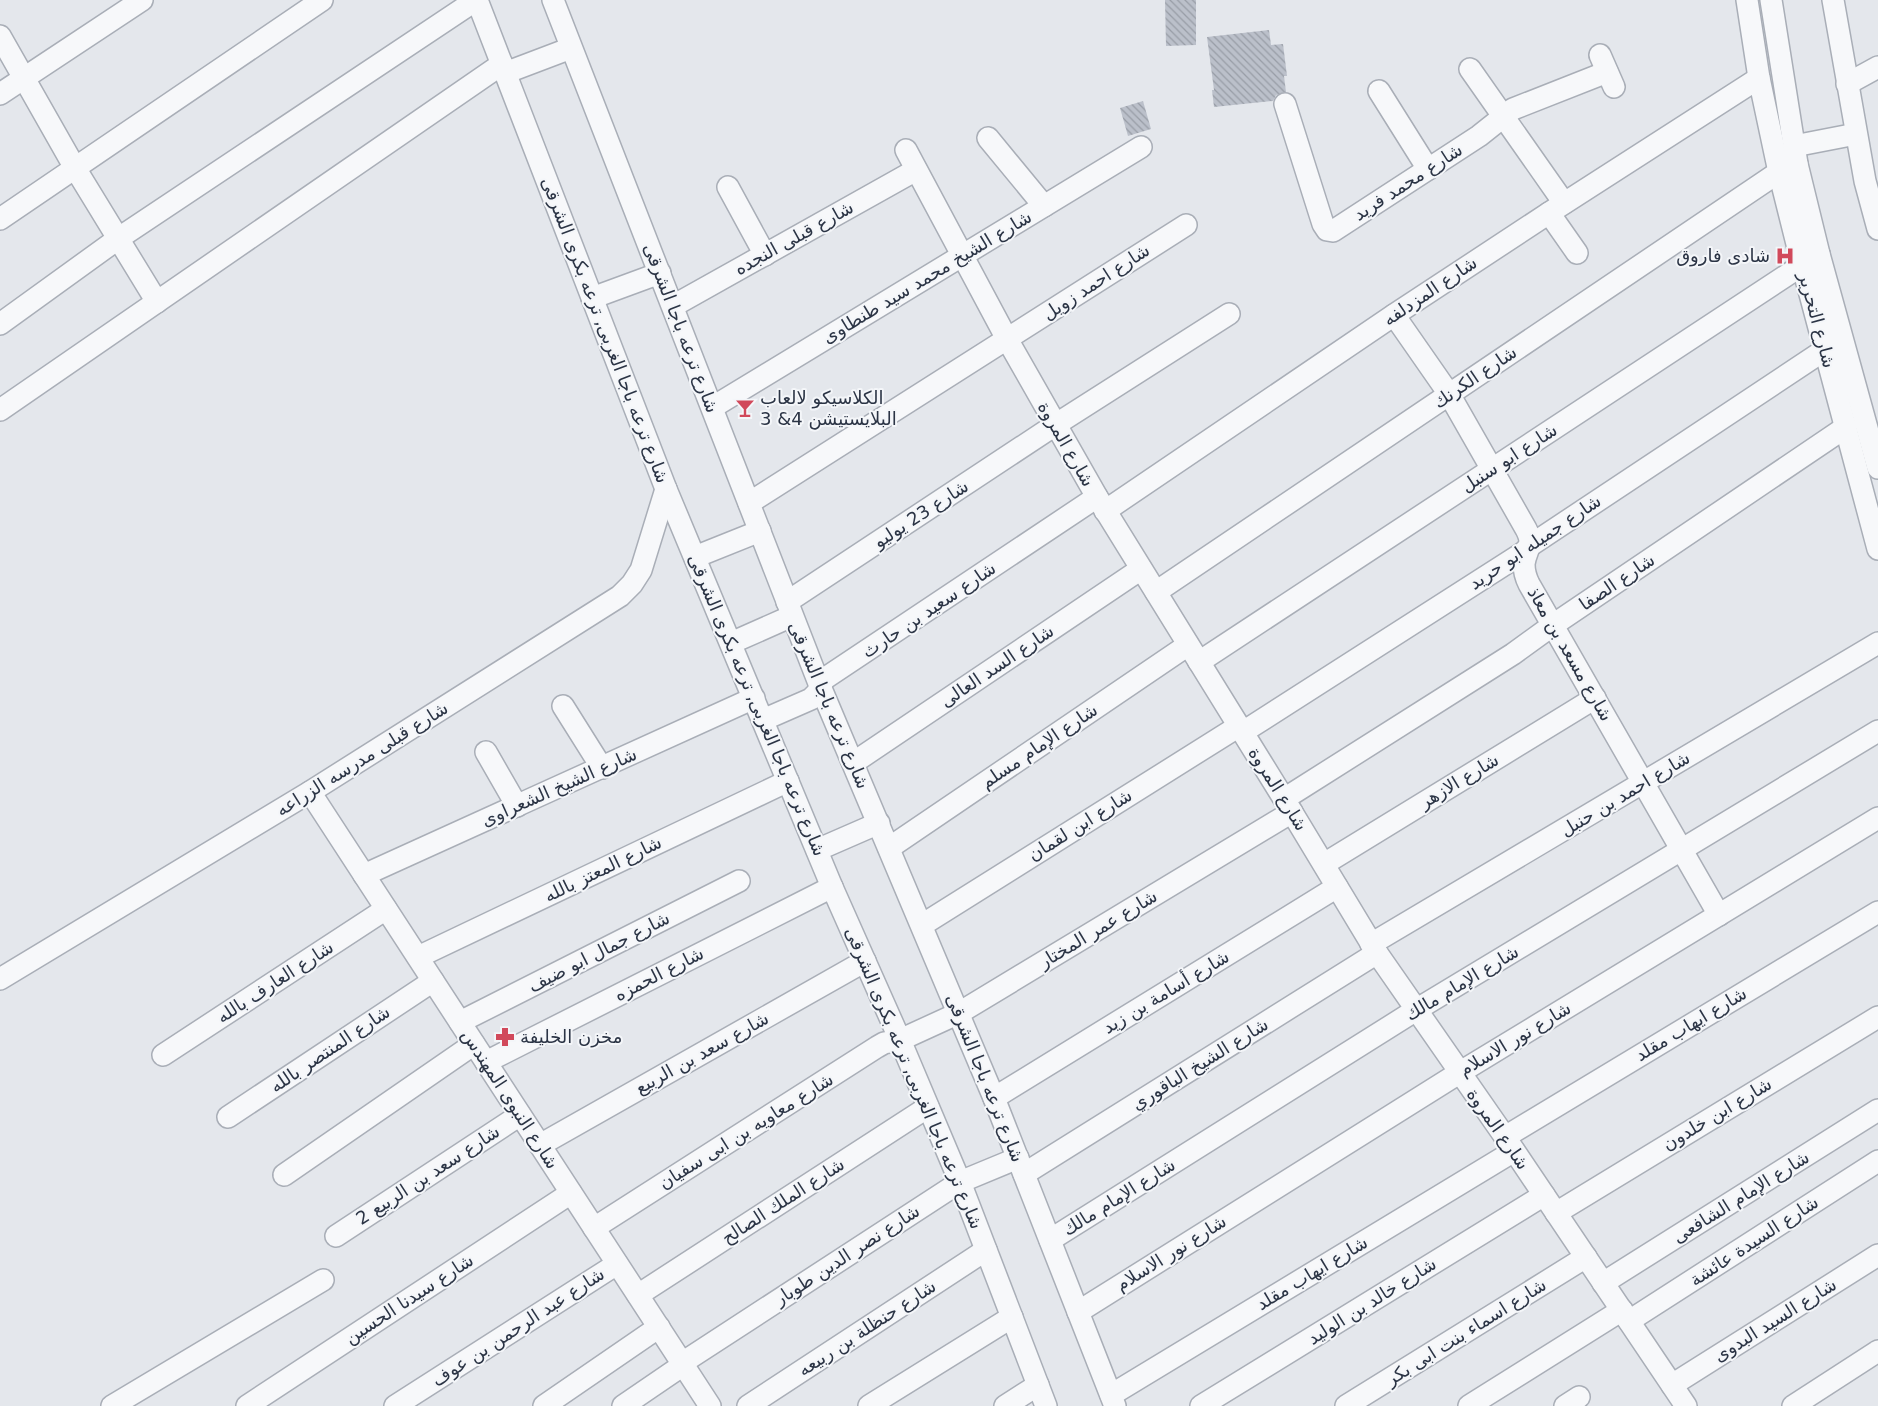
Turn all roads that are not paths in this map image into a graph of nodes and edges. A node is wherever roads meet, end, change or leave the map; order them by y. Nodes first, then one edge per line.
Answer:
1 (142, 0) edge
2 (322, 0) edge
3 (476, 0) edge
4 (552, 0) edge
5 (1747, 0) edge
6 (1771, 0) edge
7 (1833, 0) edge
8 (0, 36) edge
9 (571, 48) junction
10 (1878, 67) edge
11 (503, 68) junction
12 (1470, 69) dead end
13 (1607, 71) dead end
14 (24, 78) junction
15 (1759, 78) junction
16 (1847, 84) junction
17 (1379, 91) dead end
18 (0, 94) edge
19 (1284, 104) dead end
20 (1503, 117) junction
21 (1856, 134) junction
22 (988, 138) dead end
23 (1141, 147) dead end
24 (906, 150) dead end
25 (1790, 161) junction
26 (76, 168) junction
27 (1428, 169) junction
28 (916, 170) junction
29 (1872, 178) edge
30 (728, 187) dead end
31 (1044, 206) junction
32 (1556, 208) junction
33 (0, 219) edge
34 (1186, 225) dead end
35 (1878, 229) edge
36 (119, 238) junction
37 (1577, 253) dead end
38 (765, 255) junction
39 (962, 256) junction
40 (1810, 259) junction
41 (660, 273) junction
42 (592, 298) junction
43 (157, 302) junction
44 (673, 306) junction
45 (1229, 314) dead end
46 (1394, 315) junction
47 (0, 324) edge
48 (1007, 339) junction
49 (1826, 349) junction
50 (1450, 394) junction
51 (712, 407) junction
52 (0, 410) edge
53 (1055, 425) junction
54 (1846, 427) junction
55 (1878, 468) edge
56 (1492, 469) junction
57 (666, 489) junction
58 (749, 503) junction
59 (1101, 504) junction
60 (760, 531) junction
61 (1531, 544) junction
62 (1878, 549) edge
63 (695, 557) junction
64 (1141, 569) junction
65 (1156, 592) junction
66 (790, 609) junction
67 (1553, 625) junction
68 (731, 643) junction
69 (1878, 643) edge
70 (1194, 653) junction
71 (820, 686) junction
72 (754, 698) junction
73 (1595, 698) junction
74 (563, 706) dead end
75 (763, 720) junction
76 (1241, 729) junction
77 (1878, 731) edge
78 (486, 752) dead end
79 (853, 763) junction
80 (602, 768) junction
81 (788, 780) junction
82 (1643, 783) junction
83 (310, 792) junction
84 (1288, 805) junction
85 (517, 806) junction
86 (1878, 818) edge
87 (879, 823) junction
88 (889, 848) junction
89 (817, 850) junction
90 (1682, 850) junction
91 (1324, 864) junction
92 (364, 875) junction
93 (738, 881) dead end
94 (832, 887) junction
95 (1337, 887) junction
96 (386, 909) junction
97 (1878, 912) edge
98 (1719, 915) junction
99 (922, 924) junction
100 (1374, 949) junction
101 (418, 957) junction
102 (865, 961) junction
103 (0, 979) edge
104 (433, 981) junction
105 (1416, 1010) junction
106 (959, 1013) junction
107 (1878, 1017) edge
108 (460, 1022) junction
109 (900, 1040) junction
110 (474, 1044) junction
111 (163, 1055) dead end
112 (486, 1062) junction
113 (1459, 1073) junction
114 (994, 1098) junction
115 (928, 1107) junction
116 (1878, 1110) edge
117 (520, 1115) junction
118 (228, 1117) dead end
119 (1510, 1144) junction
120 (540, 1145) junction
121 (1878, 1160) edge
122 (1021, 1166) junction
123 (284, 1175) dead end
124 (960, 1182) junction
125 (571, 1193) junction
126 (1544, 1195) junction
127 (1556, 1213) junction
128 (594, 1228) junction
129 (336, 1236) dead end
130 (1050, 1240) junction
131 (986, 1250) junction
132 (1878, 1255) edge
133 (1586, 1257) junction
134 (617, 1264) junction
135 (323, 1280) dead end
136 (1603, 1283) junction
137 (638, 1295) junction
138 (1078, 1312) junction
139 (1625, 1316) junction
140 (1012, 1317) junction
141 (658, 1327) junction
142 (1878, 1351) edge
143 (682, 1364) junction
144 (1038, 1385) junction
145 (1672, 1385) junction
146 (1113, 1401) edge
147 (112, 1406) edge
148 (247, 1406) edge
149 (394, 1406) edge
150 (544, 1406) edge
151 (623, 1406) edge
152 (710, 1406) edge
153 (748, 1406) edge
154 (869, 1406) edge
155 (1005, 1406) edge
156 (1046, 1406) edge
157 (1201, 1406) edge
158 (1346, 1406) edge
159 (1470, 1406) edge
160 (1686, 1406) edge
161 (1793, 1406) edge

1 - 14 street
2 - 26 street
3 - 11 street, شارع ترعه باجا الغربى, ترعه بكرى الشرقى
3 - 36 street
4 - 9 street, شارع ترعه باجا الشرقى
5 - 15 street, شارع التحرير
6 - 25 street, شارع التحرير
7 - 16 street
8 - 14 street
9 - 11 street
9 - 41 street, شارع ترعه باجا الشرقى
10 - 16 street
11 - 42 street, شارع ترعه باجا الغربى, ترعه بكرى الشرقى
11 - 43 street
12 - 20 street
13 - 20 street, شارع محمد فريد
14 - 18 street
14 - 26 street
15 - 25 street, شارع التحرير
15 - 32 street, شارع المزدلفه
16 - 21 street
17 - 27 street
19 - 27 street, شارع محمد فريد
20 - 27 street, شارع محمد فريد
20 - 32 street
21 - 25 street
21 - 29 street
22 - 31 street
23 - 31 street, شارع الشيخ محمد سيد طنطاوى
24 - 28 street, شارع المروة
25 - 40 street, شارع التحرير
25 - 50 street, شارع الكرنك
26 - 33 street
26 - 36 street
28 - 38 street, شارع قبلى النجده
28 - 39 street, شارع المروة
29 - 35 street
30 - 38 street
31 - 39 street, شارع الشيخ محمد سيد طنطاوى
32 - 37 street
32 - 46 street, شارع المزدلفه
34 - 48 street, شارع احمد زويل
36 - 43 street
36 - 47 street
38 - 44 street, شارع قبلى النجده
39 - 48 street, شارع المروة
39 - 51 street, شارع الشيخ محمد سيد طنطاوى
40 - 49 street, شارع التحرير
40 - 55 street, شارع التحرير
40 - 56 street, شارع ابو سنبل
41 - 42 street
41 - 44 street, شارع ترعه باجا الشرقى
42 - 57 street, شارع ترعه باجا الغربى, ترعه بكرى الشرقى
43 - 52 street
44 - 51 street, شارع ترعه باجا الشرقى
45 - 53 street
46 - 50 street
46 - 59 street, شارع المزدلفه
48 - 53 street, شارع المروة
48 - 58 street, شارع احمد زويل
49 - 54 street, شارع التحرير
49 - 61 street, شارع جميله ابو حريد
50 - 56 street
50 - 65 street, شارع الكرنك
51 - 58 street, شارع ترعه باجا الشرقى
53 - 59 street, شارع المروة
53 - 66 street, شارع 23 يوليو
54 - 62 street, شارع التحرير
54 - 67 street, شارع الصفا
56 - 61 street
56 - 70 street, شارع ابو سنبل
57 - 63 street, شارع ترعه باجا الغربى, ترعه بكرى الشرقى
57 - 83 street, شارع قبلى مدرسه الزراعه
58 - 60 street, شارع ترعه باجا الشرقى
59 - 64 street, شارع المروة
59 - 71 street, شارع سعيد بن حارث
60 - 63 street
60 - 66 street, شارع ترعه باجا الشرقى
61 - 67 street, شارع مسعد بن معاذ
61 - 76 street, شارع جميله ابو حريد
63 - 68 street, شارع ترعه باجا الغربى, ترعه بكرى الشرقى
64 - 65 street, شارع المروة
64 - 79 street, شارع السد العالى
65 - 70 street, شارع المروة
66 - 68 street, شارع 23 يوليو
66 - 71 street, شارع ترعه باجا الشرقى
67 - 73 street, شارع مسعد بن معاذ
67 - 84 street, شارع الصفا
68 - 72 street, شارع ترعه باجا الغربى, ترعه بكرى الشرقى
69 - 82 street, شارع احمد بن حنبل
70 - 76 street, شارع المروة
70 - 88 street, شارع الإمام مسلم
71 - 75 street, شارع سعيد بن حارث
71 - 79 street, شارع ترعه باجا الشرقى
72 - 75 street, شارع ترعه باجا الغربى, ترعه بكرى الشرقى
72 - 80 street, شارع الشيخ الشعراوى
73 - 82 street, شارع مسعد بن معاذ
73 - 91 street, شارع الازهر
74 - 80 street
75 - 81 street, شارع ترعه باجا الغربى, ترعه بكرى الشرقى
76 - 84 street, شارع المروة
76 - 99 street, شارع ابن لقمان
77 - 90 street, شارع الإمام مالك
78 - 85 street
79 - 87 street, شارع ترعه باجا الشرقى
80 - 85 street, شارع الشيخ الشعراوى
81 - 89 street, شارع ترعه باجا الغربى, ترعه بكرى الشرقى
81 - 101 street, شارع المعتز بالله
82 - 90 street, شارع مسعد بن معاذ
82 - 100 street, شارع احمد بن حنبل
83 - 92 street, شارع النبوى المهندس
83 - 103 street, شارع قبلى مدرسه الزراعه
84 - 91 street, شارع المروة
84 - 106 street, شارع عمر المختار
85 - 92 street, شارع الشيخ الشعراوى
86 - 98 street, شارع نور الاسلام
87 - 88 street, شارع ترعه باجا الشرقى
87 - 89 street
88 - 99 street, شارع ترعه باجا الشرقى
89 - 94 street, شارع ترعه باجا الغربى, ترعه بكرى الشرقى
90 - 98 street, شارع مسعد بن معاذ
90 - 105 street, شارع الإمام مالك
91 - 95 street, شارع المروة
92 - 96 street, شارع النبوى المهندس
93 - 108 street, شارع جمال ابو ضيف
94 - 102 street, شارع ترعه باجا الغربى, ترعه بكرى الشرقى
94 - 112 street, شارع الحمزه
95 - 100 street, شارع المروة
95 - 114 street, شارع أسامة بن زيد
96 - 101 street, شارع النبوى المهندس
96 - 111 street, شارع العارف بالله
97 - 119 street, شارع ايهاب مقلد
98 - 113 street, شارع نور الاسلام
99 - 106 street, شارع ترعه باجا الشرقى
100 - 105 street, شارع المروة
100 - 122 street, شارع الشيخ الباقوري
101 - 104 street, شارع النبوى المهندس
102 - 109 street, شارع ترعه باجا الغربى, ترعه بكرى الشرقى
102 - 120 street, شارع سعد بن الربيع
104 - 108 street, شارع النبوى المهندس
104 - 118 street, شارع المنتصر بالله
105 - 113 street, شارع المروة
105 - 130 street, شارع الإمام مالك
106 - 109 street, شارع عمر المختار
106 - 114 street, شارع ترعه باجا الشرقى
107 - 127 street, شارع ابن خلدون
108 - 110 street, شارع النبوى المهندس
109 - 115 street, شارع ترعه باجا الغربى, ترعه بكرى الشرقى
109 - 128 street, شارع معاويه بن ابى سفيان
110 - 112 street, شارع النبوى المهندس
110 - 123 street
112 - 117 street, شارع النبوى المهندس
113 - 119 street, شارع المروة
113 - 138 street, شارع نور الاسلام
114 - 122 street, شارع ترعه باجا الشرقى
115 - 124 street, شارع ترعه باجا الغربى, ترعه بكرى الشرقى
115 - 137 street, شارع الملك الصالح
116 - 136 street, شارع الإمام الشافعى
117 - 120 street, شارع النبوى المهندس
117 - 129 street, شارع سعد بن الربيع 2
119 - 126 street, شارع المروة
119 - 146 street, شارع ايهاب مقلد
120 - 125 street, شارع النبوى المهندس
121 - 139 street, شارع السيدة عائشة
122 - 124 street, شارع نصر الدين طوبار
122 - 130 street, شارع ترعه باجا الشرقى
124 - 131 street, شارع ترعه باجا الغربى, ترعه بكرى الشرقى
124 - 143 street, شارع نصر الدين طوبار
125 - 128 street, شارع النبوى المهندس
125 - 148 street, شارع سيدنا الحسين
126 - 127 street, شارع المروة
126 - 157 street, شارع خالد بن الوليد
127 - 133 street, شارع المروة
128 - 134 street, شارع النبوى المهندس
130 - 138 street, شارع ترعه باجا الشرقى
131 - 140 street, شارع ترعه باجا الغربى, ترعه بكرى الشرقى
131 - 153 street, شارع حنظلة بن ربيعه
132 - 145 street, شارع السيد البدوى
133 - 136 street, شارع المروة
133 - 158 street, شارع اسماء بنت ابى بكر
134 - 137 street, شارع النبوى المهندس
134 - 149 street, شارع عبد الرحمن بن عوف
135 - 147 street
136 - 139 street, شارع المروة
137 - 141 street, شارع النبوى المهندس
138 - 146 street, شارع ترعه باجا الشرقى
139 - 145 street, شارع المروة
139 - 159 street, شارع السيدة عائشة
140 - 144 street, شارع ترعه باجا الغربى, ترعه بكرى الشرقى
140 - 154 street
141 - 143 street, شارع النبوى المهندس
141 - 150 street
142 - 161 street
143 - 151 street, شارع نصر الدين طوبار
143 - 152 street, شارع النبوى المهندس
144 - 155 street
144 - 156 street, شارع ترعه باجا الغربى, ترعه بكرى الشرقى
145 - 160 street, شارع المروة

